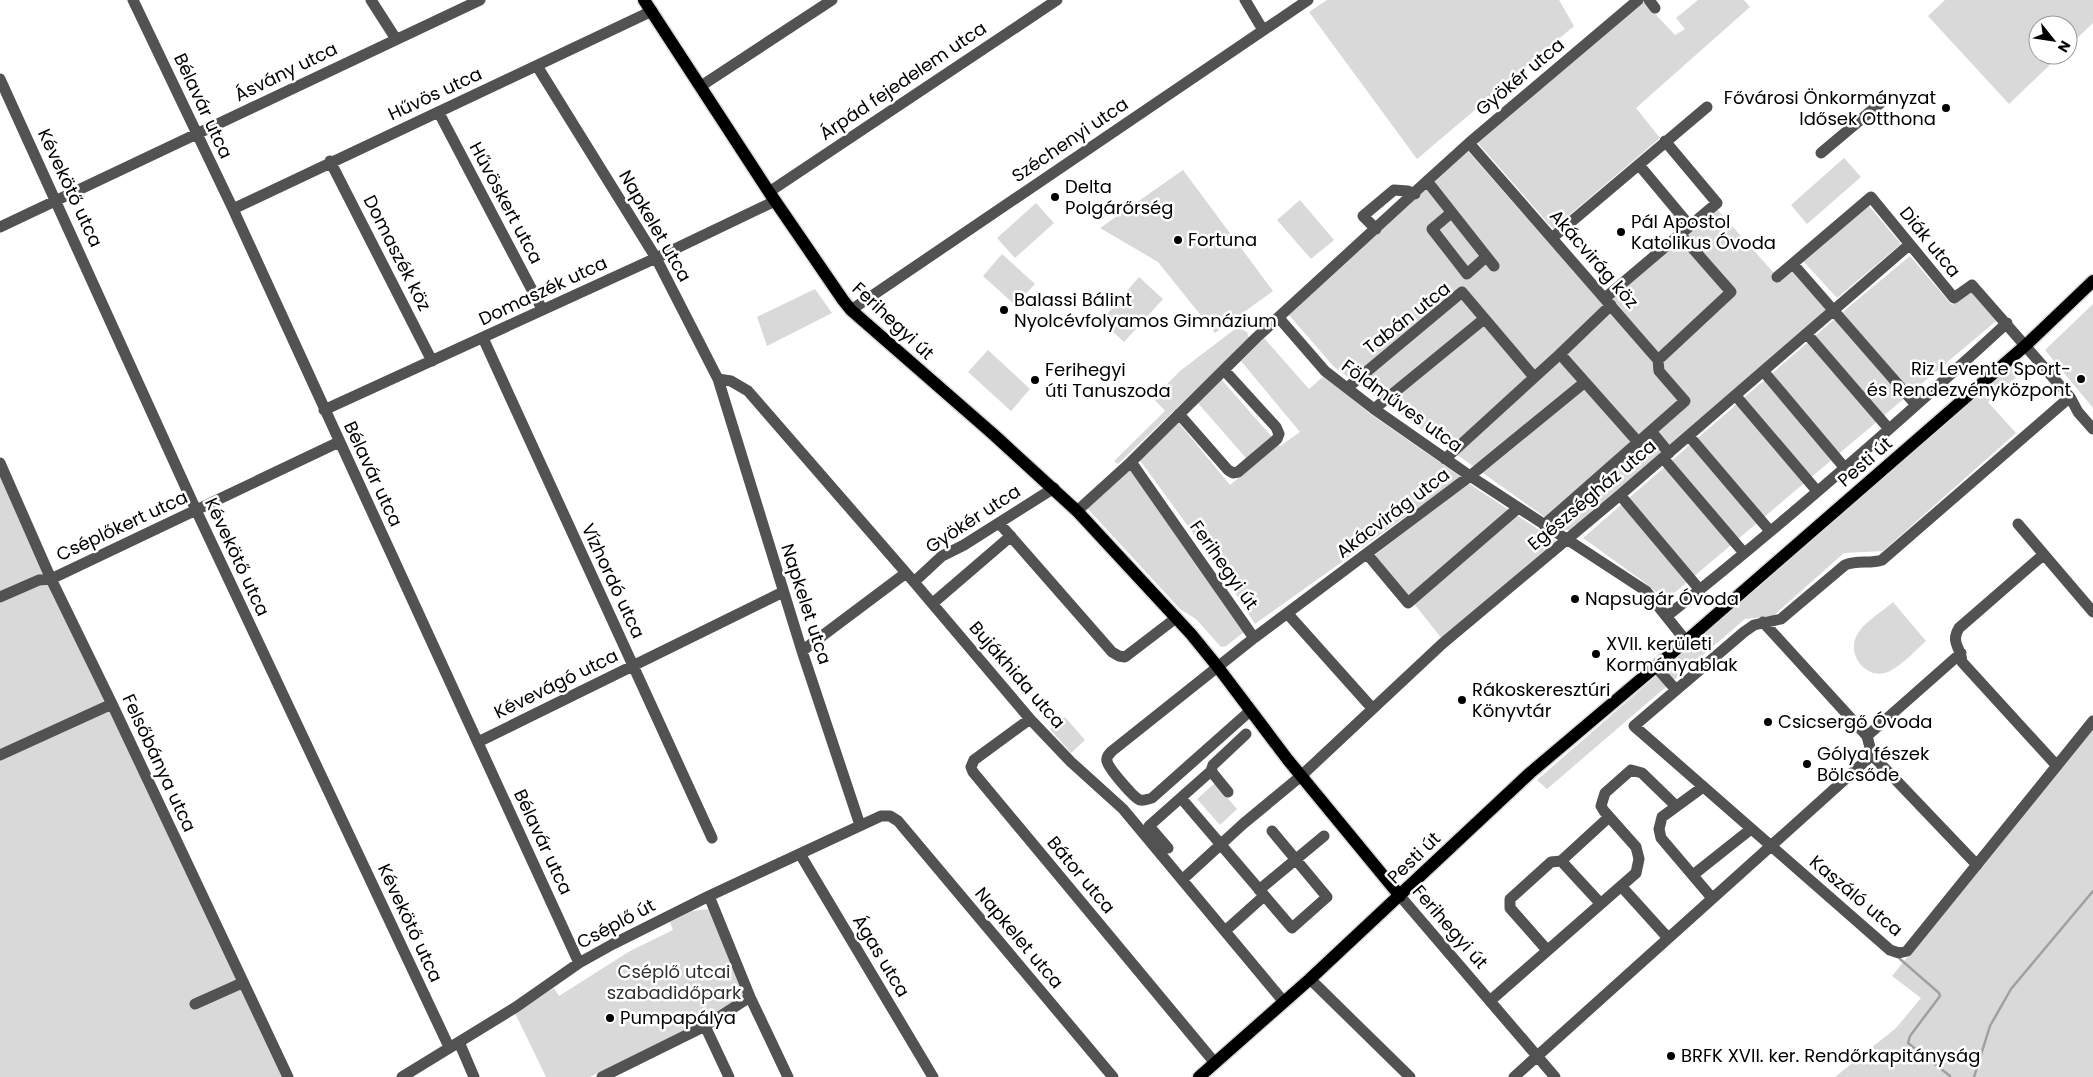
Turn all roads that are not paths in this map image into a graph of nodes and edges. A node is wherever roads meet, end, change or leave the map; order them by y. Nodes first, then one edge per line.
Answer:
1 (133, 0) edge
2 (371, 0) edge
3 (480, 0) edge
4 (644, 0) edge
5 (832, 0) edge
6 (1057, 0) edge
7 (1245, 0) edge
8 (1308, 0) edge
9 (1638, 0) edge
10 (652, 11) junction
11 (1263, 30) junction
12 (396, 39) junction
13 (537, 66) junction
14 (0, 78) edge
15 (701, 86) junction
16 (1884, 100) dead end
17 (1707, 107) dead end
18 (439, 113) junction
19 (196, 135) junction
20 (1665, 141) junction
21 (1469, 143) junction
22 (1821, 153) dead end
23 (330, 161) junction
24 (1639, 165) junction
25 (1427, 182) junction
26 (1415, 194) junction
27 (772, 196) junction
28 (57, 201) junction
29 (233, 209) junction
30 (1451, 213) junction
31 (1690, 226) junction
32 (0, 228) edge
33 (1376, 229) junction
34 (1680, 234) junction
35 (1552, 238) junction
36 (1909, 245) junction
37 (656, 258) junction
38 (1792, 264) junction
39 (1777, 277) dead end
40 (2093, 281) edge
41 (1608, 302) junction
42 (542, 309) junction
43 (852, 310) junction
44 (1833, 311) junction
45 (1278, 318) junction
46 (1484, 319) junction
47 (2006, 323) junction
48 (1807, 334) junction
49 (483, 338) junction
50 (2026, 345) junction
51 (1560, 354) junction
52 (1658, 360) junction
53 (432, 361) junction
54 (1224, 370) junction
55 (1764, 372) junction
56 (1534, 378) junction
57 (718, 379) junction
58 (1585, 382) junction
59 (1347, 388) junction
60 (1736, 396) junction
61 (2070, 397) junction
62 (1685, 401) joint
63 (1916, 405) junction
64 (1374, 409) junction
65 (324, 410) junction
66 (1179, 414) junction
67 (1889, 429) junction
68 (2093, 429) edge
69 (1651, 431) junction
70 (1689, 436) junction
71 (339, 442) junction
72 (1638, 442) junction
73 (1666, 455) junction
74 (1445, 459) junction
75 (1131, 462) junction
76 (0, 463) edge
77 (1844, 467) junction
78 (1470, 476) junction
79 (1054, 488) junction
80 (1817, 491) junction
81 (1620, 496) junction
82 (1518, 508) junction
83 (196, 510) junction
84 (1077, 511) junction
85 (1000, 523) junction
86 (2018, 524) dead end
87 (1544, 525) junction
88 (1770, 531) junction
89 (1010, 536) junction
90 (1568, 540) junction
91 (1744, 553) junction
92 (1367, 554) junction
93 (2043, 555) junction
94 (906, 573) junction
95 (51, 579) junction
96 (914, 582) junction
97 (1700, 590) junction
98 (783, 592) junction
99 (0, 597) edge
100 (933, 603) junction
101 (2093, 612) edge
102 (1286, 613) junction
103 (1666, 616) junction
104 (1176, 618) junction
105 (1763, 622) junction
106 (1254, 638) junction
107 (1686, 641) junction
108 (802, 651) junction
109 (1961, 653) junction
110 (632, 666) junction
111 (1218, 666) junction
112 (1656, 667) junction
113 (1676, 690) junction
114 (112, 704) junction
115 (1372, 708) junction
116 (1250, 711) junction
117 (1030, 719) junction
118 (2093, 721) edge
119 (1246, 734) dead end
120 (1866, 736) junction
121 (478, 742) junction
122 (0, 755) edge
123 (1872, 755) junction
124 (2057, 766) junction
125 (1211, 771) junction
126 (1301, 776) junction
127 (1703, 788) junction
128 (1228, 792) dead end
129 (1181, 798) junction
130 (1676, 806) junction
131 (1609, 817) junction
132 (860, 824) junction
133 (1751, 829) junction
134 (1272, 832) dead end
135 (1324, 836) dead end
136 (712, 838) dead end
137 (1220, 845) junction
138 (1770, 846) junction
139 (1168, 848) dead end
140 (800, 854) junction
141 (1296, 860) junction
142 (1564, 864) dead end
143 (1977, 865) junction
144 (1693, 875) junction
145 (1183, 879) junction
146 (1621, 886) junction
147 (1262, 893) junction
148 (709, 896) junction
149 (1400, 896) junction
150 (1712, 898) junction
151 (1600, 904) junction
152 (1225, 931) junction
153 (1668, 938) junction
154 (1547, 950) junction
155 (580, 963) junction
156 (1310, 979) junction
157 (242, 983) junction
158 (750, 997) junction
159 (1491, 1000) junction
160 (1284, 1002) junction
161 (195, 1004) dead end
162 (705, 1026) junction
163 (454, 1044) junction
164 (1537, 1056) junction
165 (1215, 1063) junction
166 (288, 1077) edge
167 (402, 1077) edge
168 (474, 1077) edge
169 (602, 1077) edge
170 (729, 1077) edge
171 (788, 1077) edge
172 (933, 1077) edge
173 (1113, 1077) edge
174 (1198, 1077) edge
175 (1410, 1077) edge
176 (1514, 1077) edge
177 (1555, 1077) edge

1 - 19 street, Bélavár utca
2 - 12 street
3 - 12 street, Ásvány utca
4 - 10 main road, Ferihegyi út
5 - 15 street
6 - 27 street, Árpád fejedelem utca
7 - 11 street
8 - 11 street, Széchenyi utca
9 - 21 street, Gyökér utca
10 - 13 street, Hűvös utca
10 - 15 main road, Ferihegyi út
11 - 43 street, Széchenyi utca
12 - 19 street, Ásvány utca
13 - 18 street, Hűvös utca
13 - 37 street, Napkelet utca
14 - 28 street, Kévekötő utca
15 - 27 main road, Ferihegyi út
16 - 22 street
17 - 20 street
18 - 23 street, Hűvös utca
18 - 42 street, Hűvöskert utca
19 - 28 street, Ásvány utca
19 - 29 street, Bélavár utca
20 - 24 street
20 - 31 street, Akácvirág utca
21 - 25 street, Gyökér utca
21 - 35 street, Akácvirág köz
23 - 29 street, Hűvös utca
23 - 53 street, Domaszék köz
24 - 31 street
24 - 35 street
25 - 26 street, Gyökér utca
25 - 30 street
26 - 33 street, Gyökér utca
26 - 33 street
27 - 37 street, Domaszék utca
27 - 43 main road, Ferihegyi út
28 - 32 street, Ásvány utca
28 - 83 street, Kévekötő utca
29 - 65 street, Bélavár utca
30 - 30 street
31 - 34 street, Akácvirág utca
33 - 45 street, Gyökér utca
34 - 41 street, Akácvirág utca
34 - 52 street
35 - 41 street, Akácvirág köz
36 - 38 street, Diák utca
36 - 44 street, Egészségház utca
36 - 47 street, Diák utca
37 - 42 street, Domaszék utca
37 - 57 street, Napkelet utca
38 - 39 street
38 - 44 street
40 - 50 main road, Pesti út
41 - 51 street, Akácvirág utca
41 - 52 street, Akácvirág köz
42 - 49 street, Domaszék utca
43 - 79 main road, Ferihegyi út
44 - 48 street, Egészségház utca
44 - 63 street
45 - 54 street, Gyökér utca
45 - 59 street, Földműves utca
46 - 56 street, Tabán utca
46 - 59 street, Tabán utca
46 - 64 street
47 - 50 street, Diák utca
47 - 63 street, Pesti út
48 - 55 street, Egészségház utca
48 - 67 street
49 - 53 street, Domaszék utca
49 - 110 street, Vízhordó utca
50 - 61 street
50 - 107 main road, Pesti út
51 - 56 street, Akácvirág utca
51 - 58 street
52 - 62 street, Akácvirág köz
53 - 65 street, Domaszék utca
54 - 66 street, Gyökér utca
54 - 66 street
55 - 60 street, Egészségház utca
55 - 77 street, Pesti út
56 - 74 street, Akácvirág utca
57 - 94 street, Bujákhida utca
57 - 98 street, Napkelet utca
58 - 72 street
58 - 78 street, Akácvirág utca
59 - 64 street, Földműves utca
60 - 70 street, Egészségház utca
60 - 80 street
61 - 68 street
61 - 105 street
62 - 69 street, Egészségház utca
63 - 67 street, Pesti út
64 - 74 street, Földműves utca
65 - 71 street, Bélavár utca
66 - 75 street, Gyökér utca
67 - 77 street, Pesti út
69 - 72 street, Egészségház utca
69 - 73 street
70 - 73 street, Egészségház utca
70 - 88 street
71 - 83 street, Cséplőkert utca
71 - 121 street, Bélavár utca
72 - 87 street, Egészségház utca
73 - 81 street, Egészségház utca
73 - 91 street
74 - 78 street, Földműves utca
75 - 84 street, Gyökér utca
75 - 106 street, Ferihegyi út
76 - 95 street, Felsőbánya utca
77 - 80 street, Pesti út
78 - 82 street, Földműves utca
78 - 92 street, Akácvirág utca
79 - 84 main road, Ferihegyi út
79 - 85 street, Gyökér utca
80 - 88 street, Pesti út
81 - 90 street, Egészségház utca
81 - 97 street
82 - 87 street, Földműves utca
82 - 92 street
83 - 95 street, Cséplőkert utca
83 - 163 street, Kévekötő utca
84 - 104 main road, Ferihegyi út
85 - 89 street
85 - 96 street, Gyökér utca
86 - 93 street
87 - 90 street, Földműves utca
88 - 91 street, Pesti út
89 - 100 street
89 - 104 street
90 - 103 street, Földműves utca
90 - 115 street, Egészségház utca
91 - 97 street, Pesti út
92 - 102 street, Akácvirág utca
93 - 101 street
93 - 109 street
94 - 96 street, Bujákhida utca
94 - 108 street
95 - 99 street, Cséplőkert utca
95 - 114 street, Felsőbánya utca
96 - 100 street, Bujákhida utca
97 - 103 street, Pesti út
98 - 108 street, Napkelet utca
98 - 110 street, Kévevágó utca
100 - 117 street, Bujákhida utca
102 - 106 street, Akácvirág utca
102 - 115 street
103 - 107 street, Földműves utca
104 - 111 main road, Ferihegyi út
105 - 113 street
105 - 120 street
106 - 111 street, Akácvirág utca
107 - 112 main road, Pesti út
108 - 132 street, Napkelet utca
109 - 120 street
109 - 124 street
110 - 121 street, Kévevágó utca
110 - 136 street, Vízhordó utca
111 - 116 main road, Ferihegyi út
111 - 116 street
112 - 113 street
112 - 149 main road, Pesti út
113 - 127 street, Kaszáló utca
114 - 122 street
114 - 157 street, Felsőbánya utca
115 - 126 street, Egészségház utca
116 - 126 main road, Ferihegyi út
117 - 145 street, Bujákhida utca
117 - 165 street, Bátor utca
118 - 124 street, Kaszáló utca
119 - 125 street
120 - 123 street
121 - 155 street, Bélavár utca
123 - 138 street
123 - 143 street
124 - 143 street, Kaszáló utca
125 - 128 street
125 - 129 street
126 - 137 street
126 - 149 main road, Ferihegyi út
127 - 130 street
127 - 133 street, Kaszáló utca
129 - 137 street
129 - 139 street
130 - 131 street
130 - 144 street
131 - 146 street
131 - 154 street
132 - 140 street, Cséplő út
132 - 173 street, Napkelet utca
133 - 138 street, Kaszáló utca
133 - 144 street
134 - 141 street
135 - 141 street
137 - 145 street
137 - 147 street
138 - 143 street, Kaszáló utca
138 - 150 street
140 - 148 street, Cséplő út
140 - 172 street, Ágas utca
141 - 147 street
141 - 147 street
142 - 151 street
144 - 150 street
145 - 152 street, Bujákhida utca
146 - 151 street
146 - 153 street
147 - 152 street
148 - 155 street, Cséplő út
148 - 158 street
149 - 156 main road, Pesti út
149 - 159 street, Ferihegyi út
150 - 153 street
151 - 154 street
152 - 160 street, Bujákhida utca
153 - 164 street
154 - 159 street
155 - 163 street, Cséplő út
156 - 160 main road, Pesti út
156 - 175 street
157 - 161 street
157 - 166 street, Felsőbánya utca
158 - 162 street
158 - 171 street
159 - 164 street, Ferihegyi út
160 - 165 main road, Pesti út
162 - 169 street
162 - 170 street
163 - 167 street, Cséplő út
163 - 168 street, Kévekötő utca
164 - 176 street
164 - 177 street, Ferihegyi út
165 - 174 main road, Pesti út

